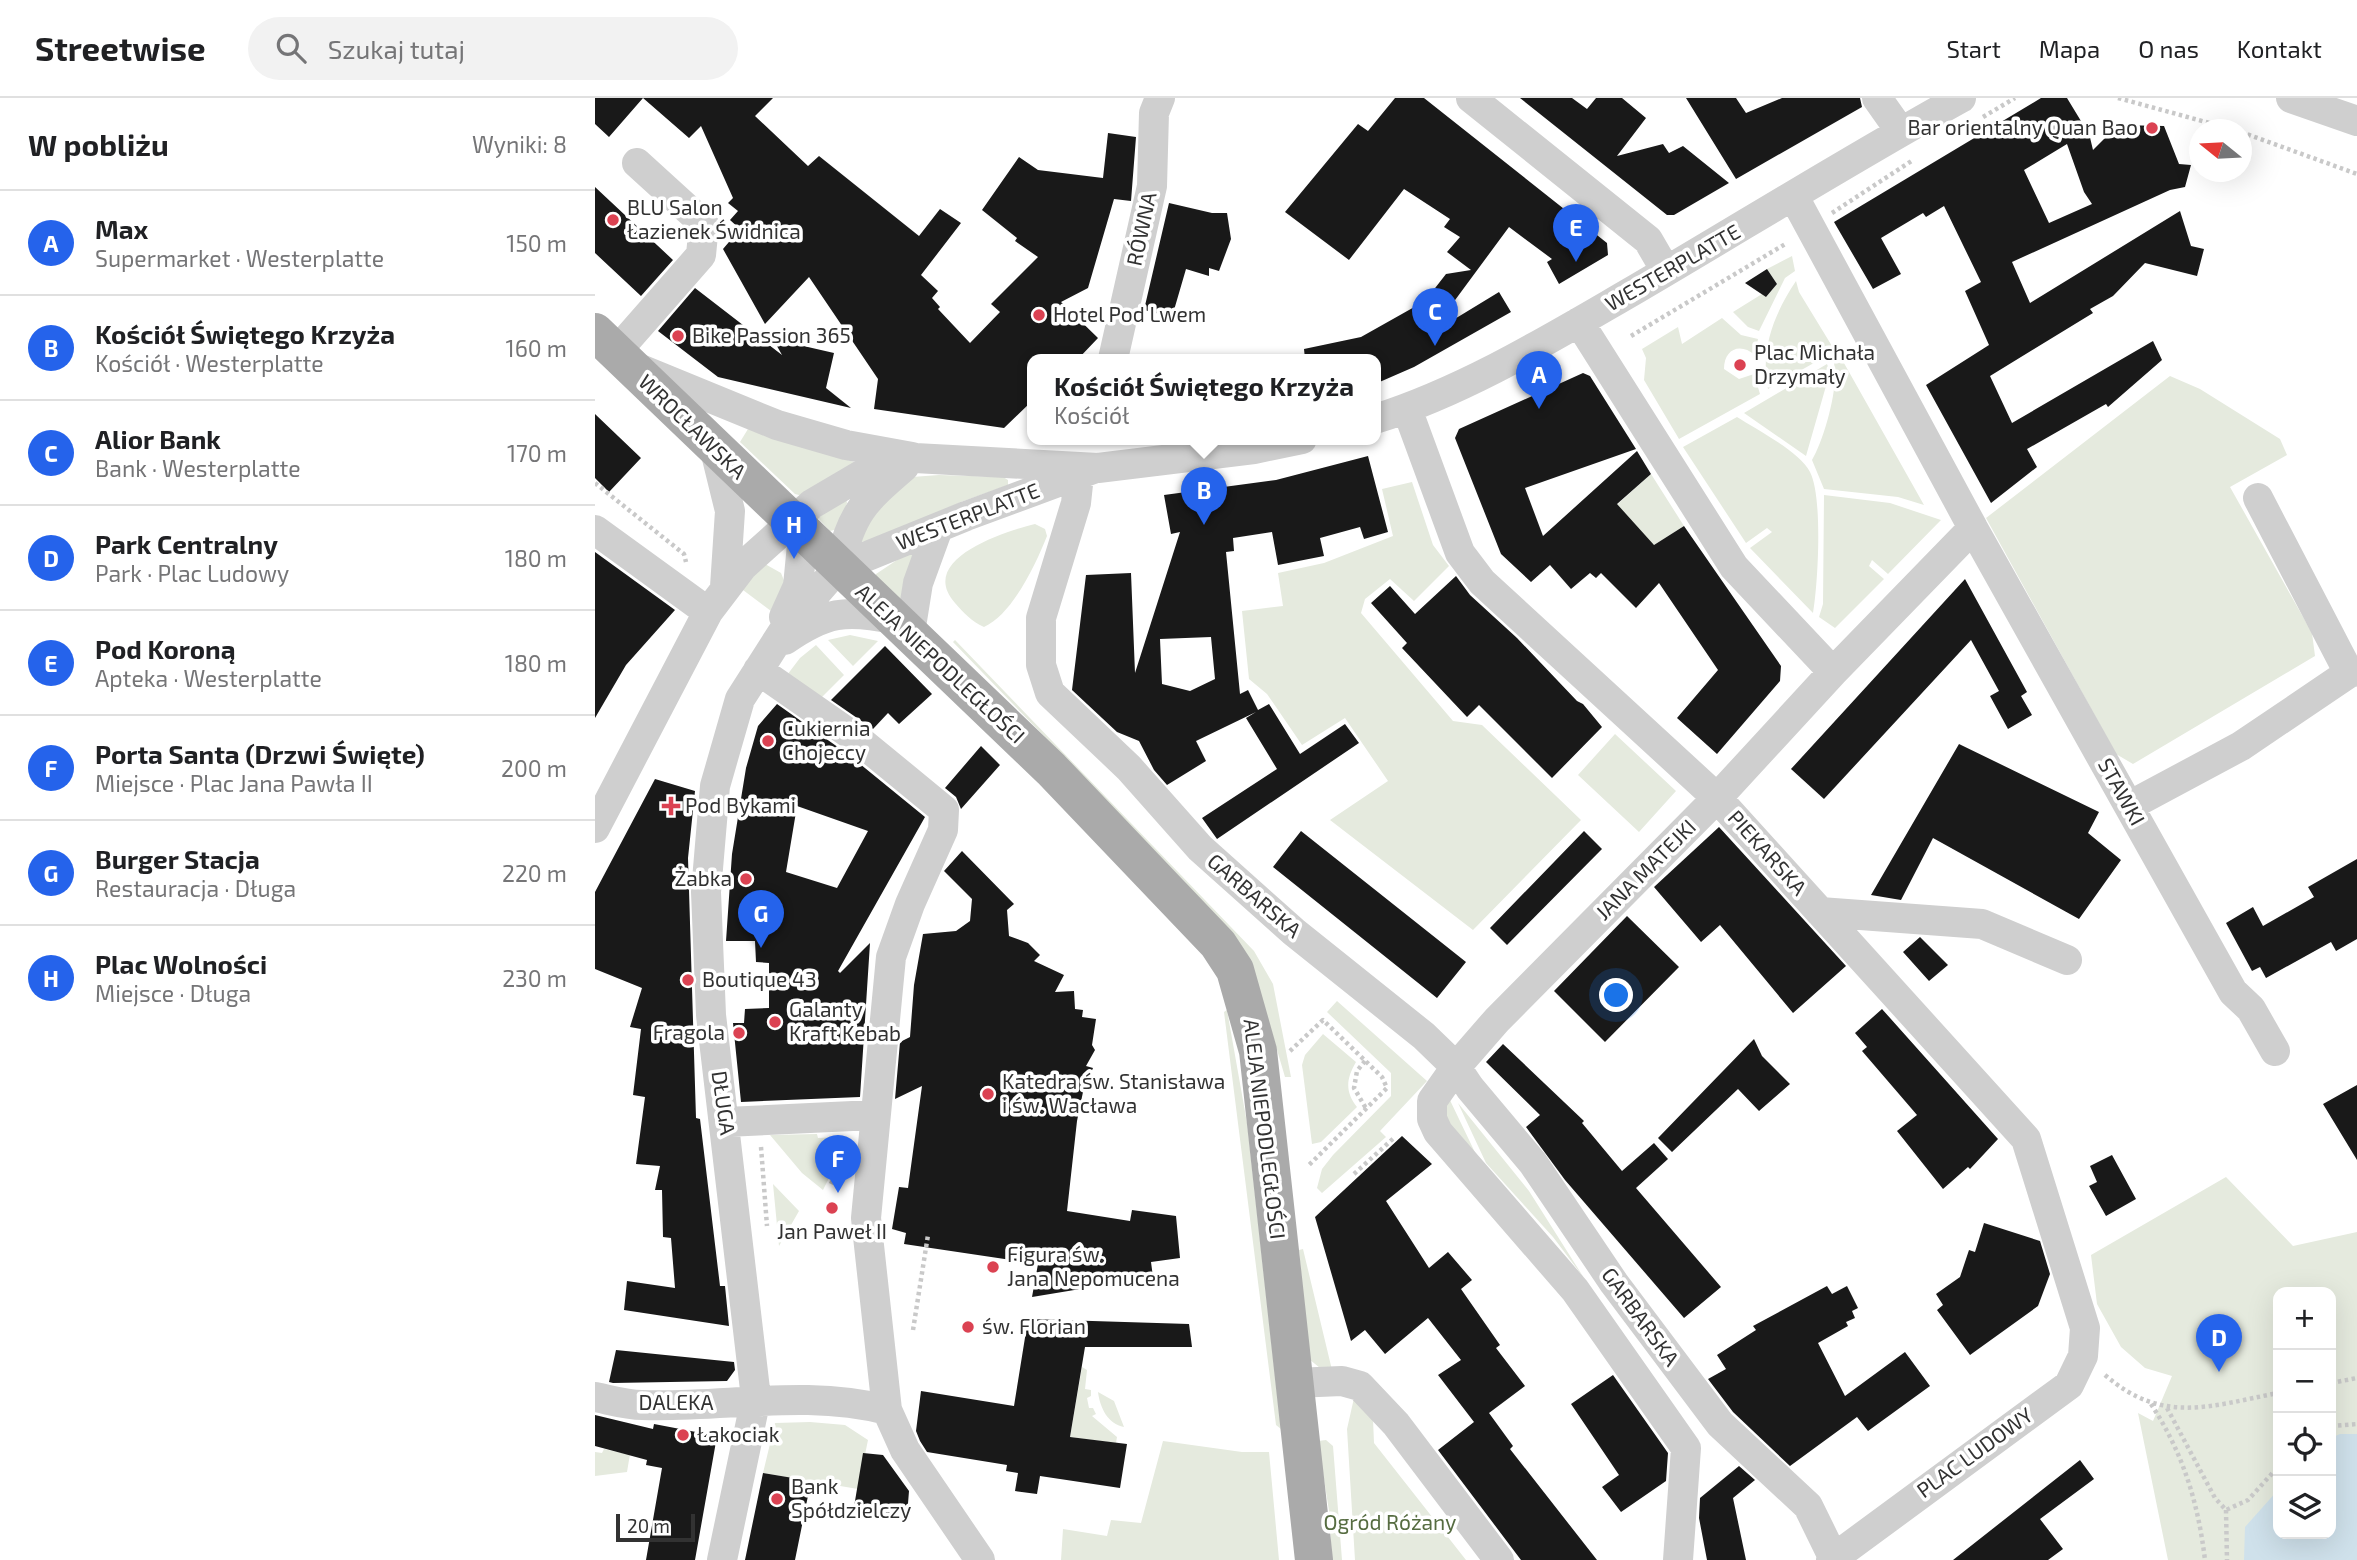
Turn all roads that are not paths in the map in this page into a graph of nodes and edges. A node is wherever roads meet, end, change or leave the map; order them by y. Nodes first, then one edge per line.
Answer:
1 (1160, 98) edge
2 (1471, 98) edge
3 (1877, 98) edge
4 (1961, 98) edge
5 (2291, 98) edge
6 (2357, 121) edge
7 (1901, 132) junction
8 (637, 163) dead end
9 (1794, 197) junction
10 (1666, 271) junction
11 (1579, 322) junction
12 (613, 349) edge
13 (1114, 354) edge
14 (1407, 409) junction
15 (1381, 417) edge
16 (1273, 445) edge
17 (715, 450) junction
18 (915, 458) junction
19 (1089, 471) junction
20 (2258, 498) dead end
21 (796, 528) junction
22 (938, 528) junction
23 (1973, 528) junction
24 (595, 530) edge
25 (838, 568) junction
26 (725, 587) junction
27 (708, 612) junction
28 (901, 626) junction
29 (763, 661) junction
30 (1833, 672) junction
31 (2353, 672) edge
32 (1717, 798) junction
33 (2129, 806) junction
34 (595, 828) edge
35 (1820, 912) junction
36 (2067, 960) dead end
37 (2275, 1051) dead end
38 (1456, 1067) junction
39 (874, 1115) junction
40 (726, 1122) junction
41 (2084, 1342) joint
42 (1294, 1382) junction
43 (595, 1397) edge
44 (756, 1398) junction
45 (887, 1410) junction
46 (1832, 1559) edge
47 (722, 1560) edge
48 (980, 1560) edge
49 (1314, 1560) edge
50 (1499, 1560) edge
51 (1678, 1560) edge

1 - 13 street, RÓWNA
2 - 10 street
3 - 7 street
4 - 7 street, WESTERPLATTE
5 - 6 street
7 - 9 street, WESTERPLATTE
8 - 12 street
9 - 10 street, WESTERPLATTE
9 - 23 street
10 - 11 street, WESTERPLATTE
11 - 14 street, WESTERPLATTE
11 - 30 street
12 - 17 main road, WROCŁAWSKA
12 - 18 street
14 - 15 street, WESTERPLATTE
14 - 32 street, PIEKARSKA
16 - 19 street, WESTERPLATTE
17 - 21 main road, WROCŁAWSKA
17 - 26 street
18 - 19 street, WESTERPLATTE
18 - 21 street, WESTERPLATTE
18 - 25 street, ALEJA NIEPODLEGŁOŚCI
19 - 22 street, WESTERPLATTE
19 - 38 street, GARBARSKA
20 - 31 street
21 - 25 main road, ALEJA NIEPODLEGŁOŚCI
21 - 26 street, WESTERPLATTE
21 - 29 street, DŁUGA
22 - 25 street, WESTERPLATTE
22 - 28 street
23 - 30 street
23 - 33 street, STAWKI
24 - 27 street
25 - 28 main road, ALEJA NIEPODLEGŁOŚCI
25 - 29 street, DŁUGA
26 - 27 street, WESTERPLATTE
27 - 34 street, WESTERPLATTE
28 - 29 street, DŁUGA
28 - 42 main road, ALEJA NIEPODLEGŁOŚCI
29 - 39 street
29 - 40 street, DŁUGA
30 - 32 street, JANA MATEJKI
31 - 33 street
32 - 35 street, PIEKARSKA
32 - 38 street, JANA MATEJKI
33 - 37 street, STAWKI
35 - 36 street
35 - 41 street, PIEKARSKA
38 - 46 street, GARBARSKA
38 - 51 street, GARBARSKA
39 - 40 street
39 - 45 street
40 - 44 street, DŁUGA
41 - 46 street, PLAC LUDOWY
42 - 49 main road, ALEJA NIEPODLEGŁOŚCI
42 - 50 street
43 - 44 street, DALEKA
44 - 45 street, DALEKA
44 - 47 street, DŁUGA
45 - 48 street

